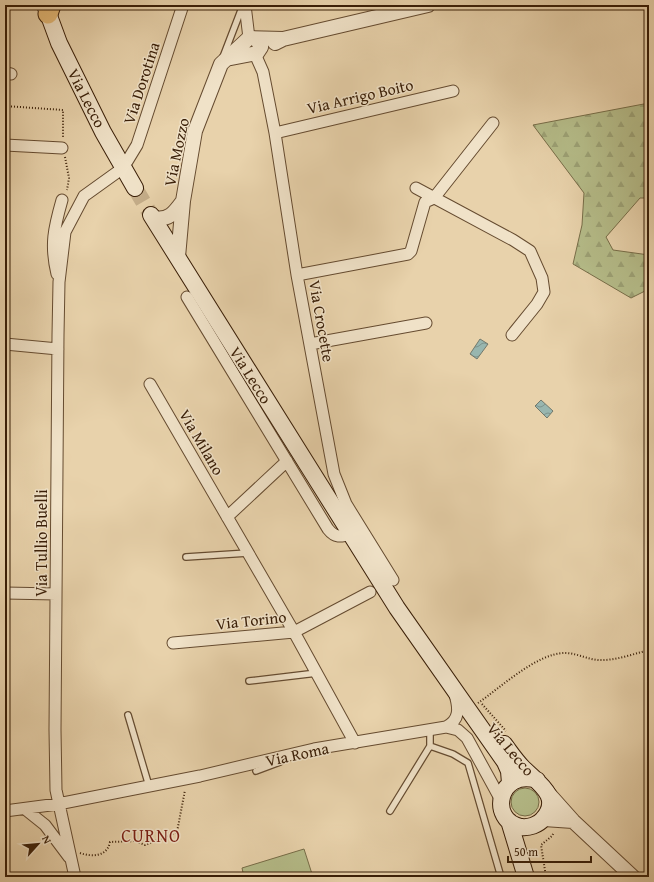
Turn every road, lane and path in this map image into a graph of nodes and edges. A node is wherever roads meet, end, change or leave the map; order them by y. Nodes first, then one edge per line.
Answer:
1 (183, 5) edge
2 (244, 5) edge
3 (428, 5) edge
4 (48, 8) edge
5 (253, 46) junction
6 (223, 62) junction
7 (453, 91) dead end
8 (5, 106) edge
9 (493, 123) dead end
10 (274, 133) junction
11 (5, 145) edge
12 (62, 148) junction
13 (123, 168) junction
14 (135, 188) tunnel mouth
15 (416, 188) dead end
16 (434, 198) junction
17 (62, 200) joint
18 (183, 201) junction
19 (152, 216) joint
20 (178, 257) junction
21 (297, 275) junction
22 (59, 282) junction
23 (187, 297) dead end
24 (426, 323) dead end
25 (512, 335) dead end
26 (5, 344) edge
27 (310, 344) junction
28 (58, 349) junction
29 (150, 384) dead end
30 (287, 461) junction
31 (227, 517) junction
32 (351, 534) junction
33 (248, 553) junction
34 (186, 557) dead end
35 (393, 580) dead end
36 (370, 592) dead end
37 (5, 593) edge
38 (56, 594) junction
39 (397, 608) junction
40 (294, 632) junction
41 (173, 642) dead end
42 (649, 650) edge
43 (317, 673) junction
44 (249, 681) dead end
45 (454, 690) junction
46 (480, 702) dead end
47 (128, 715) dead end
48 (446, 727) junction
49 (430, 730) junction
50 (355, 742) junction
51 (430, 746) junction
52 (314, 749) junction
53 (486, 770) junction
54 (256, 771) dead end
55 (537, 780) junction
56 (509, 783) junction
57 (149, 786) junction
58 (179, 789) dead end
59 (548, 793) junction
60 (501, 800) junction
61 (58, 804) junction
62 (25, 809) junction
63 (390, 811) dead end
64 (5, 812) edge
65 (509, 821) junction
66 (573, 821) junction
67 (543, 825) junction
68 (79, 849) dead end
69 (72, 860) junction
70 (75, 877) edge
71 (501, 877) edge
72 (526, 877) edge
73 (532, 877) edge
74 (546, 877) edge
75 (633, 877) edge

1 - 13 street, Via Dorotina
2 - 5 street, Via Crocette
2 - 6 lane
3 - 5 street, Via Mozzo
4 - 13 main road, Via Lecco
5 - 6 street, Via Mozzo
5 - 10 street, Via Crocette
6 - 18 street, Via Mozzo
7 - 10 street, Via Arrigo Boito
8 - 12 path
9 - 16 street
10 - 21 street, Via Crocette
11 - 12 street
12 - 17 path
13 - 14 main road, Via Lecco
13 - 22 street, Via Tullio Buelli
15 - 16 street
16 - 21 street
16 - 25 street
17 - 22 street, Via Tullio Buelli
18 - 19 street
18 - 20 street, Via Mozzo
19 - 20 main road, Via Lecco
20 - 32 main road, Via Lecco
21 - 27 street, Via Crocette
22 - 28 street, Via Tullio Buelli
23 - 30 street, Via Lecco
24 - 27 street
26 - 28 street
27 - 35 street, Via Crocette
28 - 38 street, Via Tullio Buelli
29 - 31 street, Via Milano
30 - 31 street
30 - 32 street, Via Lecco
31 - 33 street, Via Milano
32 - 39 main road, Via Lecco
33 - 34 lane
33 - 40 street, Via Milano
36 - 40 street, Via Torino
37 - 38 street
38 - 61 street, Via Tullio Buelli
39 - 45 main road, Via Lecco
39 - 55 main road, Via Lecco
40 - 41 street, Via Torino
40 - 43 street, Via Milano
42 - 46 path
43 - 44 lane
43 - 50 street, Via Milano
45 - 48 street
45 - 56 main road, Via Lecco
47 - 57 lane
48 - 49 street, Via Roma
48 - 53 street
49 - 50 street, Via Roma
49 - 51 lane
50 - 52 street, Via Roma
51 - 63 lane
51 - 71 lane
52 - 54 lane
52 - 57 street, Via Roma
53 - 56 street
53 - 60 street
55 - 56 main road, Via Lecco
55 - 59 main road
56 - 60 main road
57 - 61 street, Via Roma
58 - 68 path
59 - 66 street
59 - 67 main road
60 - 65 main road
61 - 62 street, Via Roma
61 - 69 street, Via Tullio Buelli
62 - 64 street, Via Roma
62 - 69 street
65 - 67 main road
65 - 72 main road
66 - 67 street
66 - 75 street
67 - 73 main road
67 - 74 path
69 - 70 street, Via Tullio Buelli

